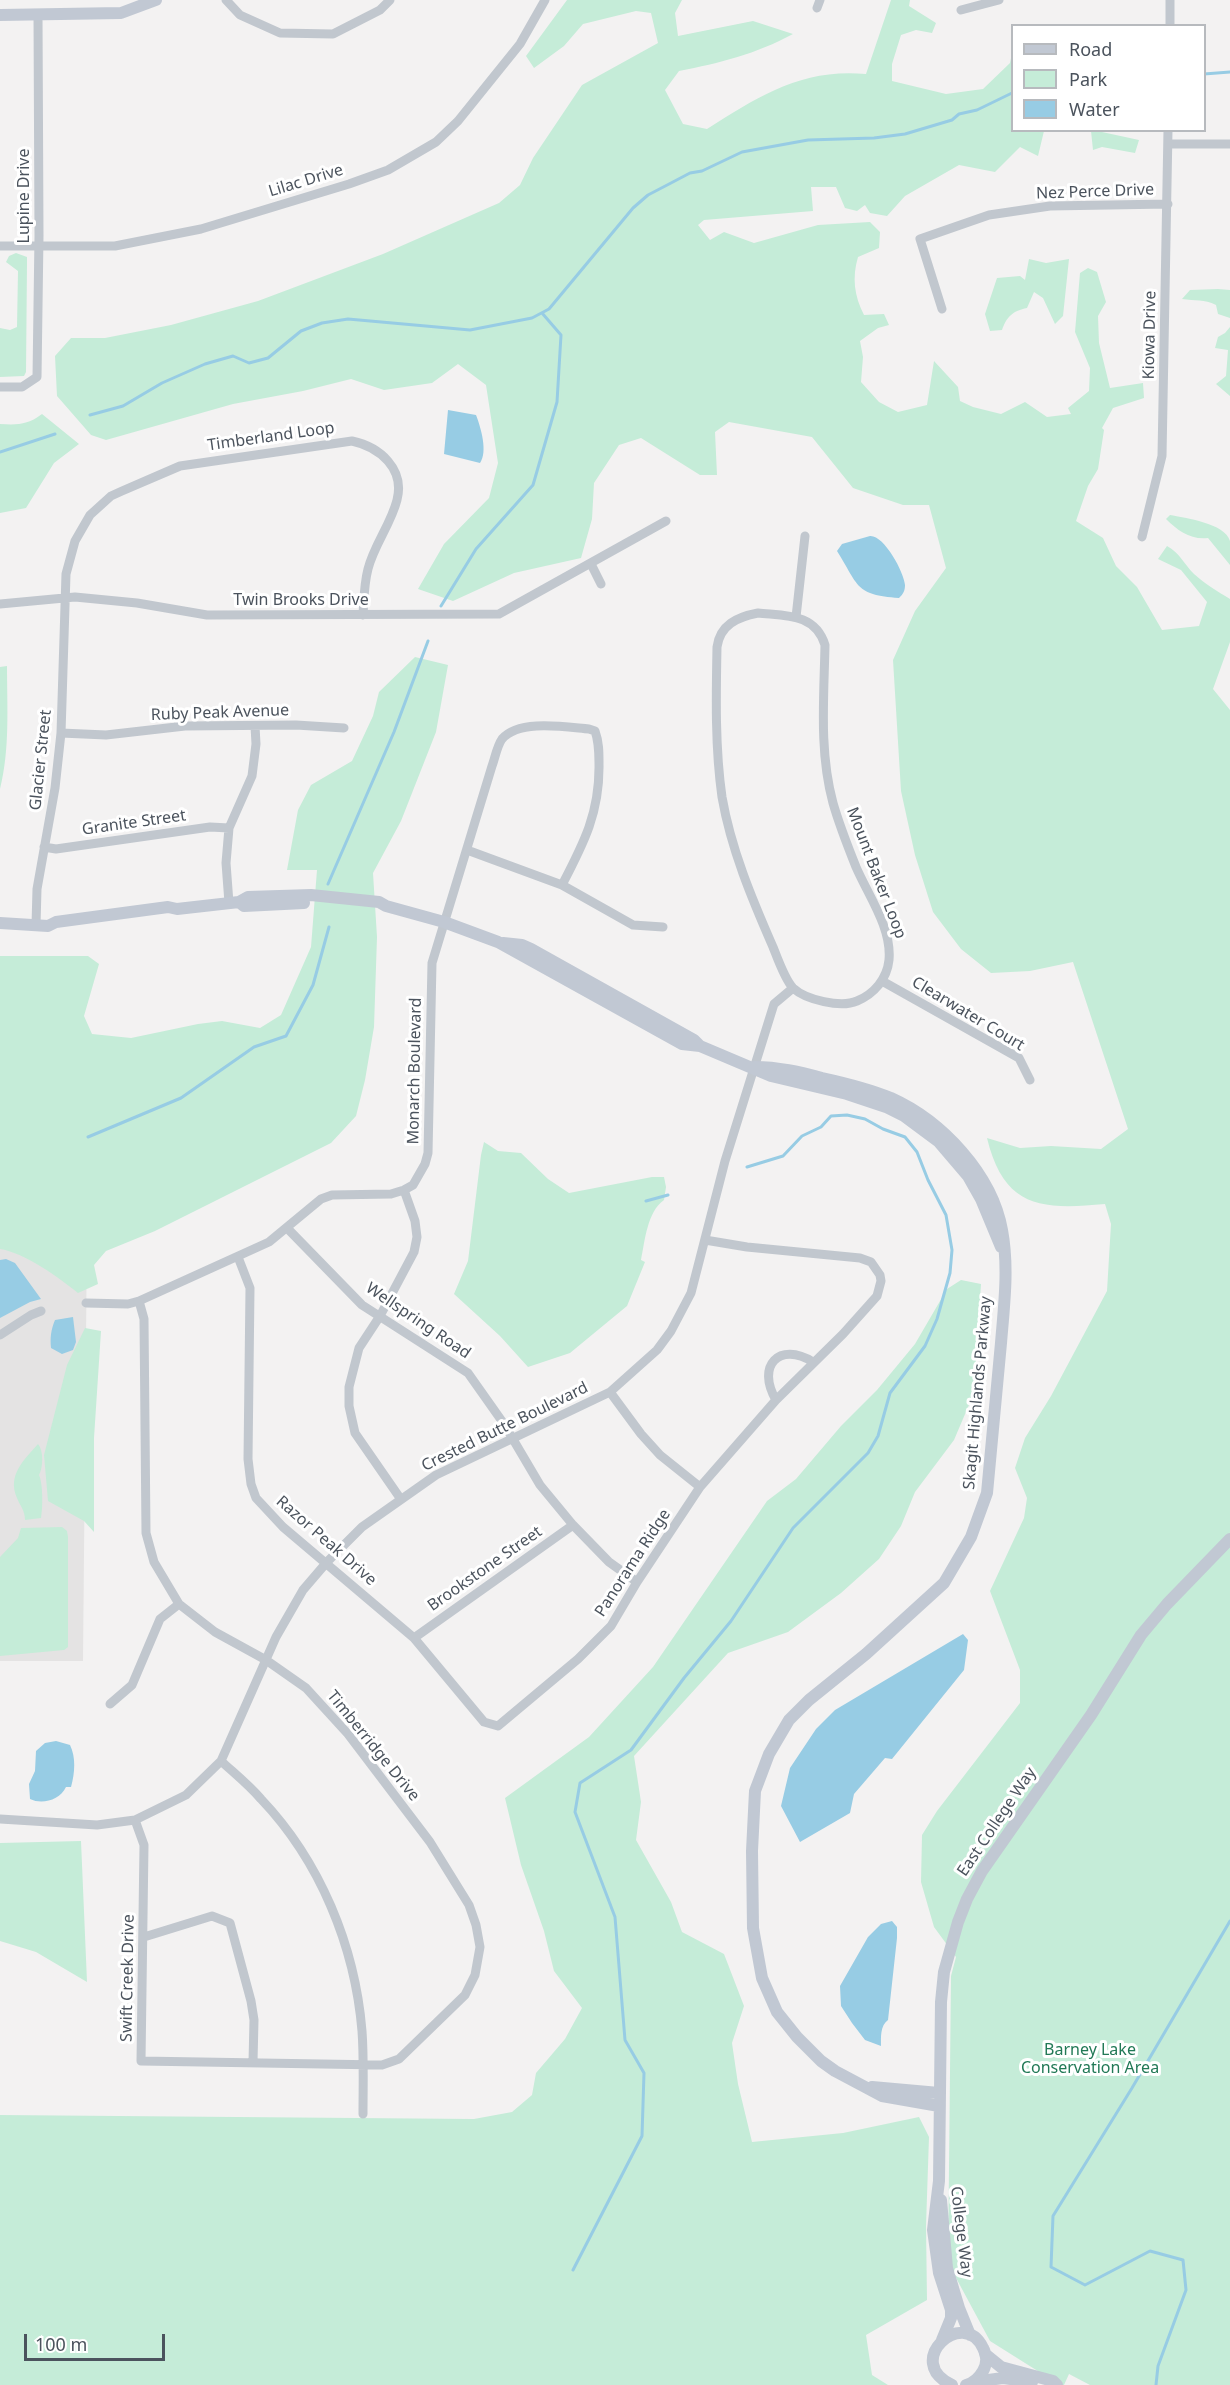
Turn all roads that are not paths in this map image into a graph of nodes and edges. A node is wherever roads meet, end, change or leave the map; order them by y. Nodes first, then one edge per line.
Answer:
1 (156, 0) edge
2 (226, 0) edge
3 (390, 0) edge
4 (545, 0) edge
5 (999, 0) edge
6 (1170, 0) edge
7 (961, 10) dead end
8 (0, 15) edge
9 (38, 15) junction
10 (1170, 24) edge
11 (1168, 132) edge
12 (1168, 144) junction
13 (1230, 144) edge
14 (1168, 204) junction
15 (0, 246) edge
16 (39, 246) junction
17 (942, 309) dead end
18 (0, 387) edge
19 (666, 521) dead end
20 (804, 536) dead end
21 (1142, 537) dead end
22 (591, 564) junction
23 (601, 584) dead end
24 (66, 598) junction
25 (0, 604) edge
26 (363, 615) junction
27 (796, 617) junction
28 (255, 726) junction
29 (344, 728) dead end
30 (61, 733) junction
31 (229, 828) junction
32 (44, 847) junction
33 (467, 850) junction
34 (562, 885) junction
35 (234, 903) junction
36 (444, 922) junction
37 (0, 923) edge
38 (42, 926) junction
39 (663, 927) dead end
40 (882, 981) junction
41 (793, 988) junction
42 (754, 1067) junction
43 (1030, 1080) dead end
44 (404, 1190) junction
45 (287, 1228) junction
46 (705, 1240) junction
47 (238, 1257) junction
48 (139, 1301) junction
49 (86, 1303) dead end
50 (41, 1311) dead end
51 (380, 1316) junction
52 (0, 1335) edge
53 (813, 1362) junction
54 (610, 1392) junction
55 (776, 1400) junction
56 (513, 1439) junction
57 (700, 1487) junction
58 (400, 1498) junction
59 (573, 1525) junction
60 (1230, 1539) edge
61 (327, 1562) junction
62 (637, 1582) junction
63 (179, 1604) junction
64 (414, 1638) junction
65 (266, 1660) junction
66 (110, 1704) dead end
67 (498, 1726) joint
68 (221, 1761) junction
69 (0, 1819) edge
70 (135, 1820) junction
71 (144, 1936) junction
72 (253, 2062) junction
73 (363, 2066) junction
74 (939, 2100) junction
75 (363, 2114) dead end
76 (939, 2181) junction
77 (970, 2335) junction
78 (942, 2340) junction
79 (986, 2354) junction
80 (935, 2369) junction
81 (970, 2383) edge
82 (935, 2385) edge
83 (952, 2385) edge
84 (1040, 2385) edge
85 (1058, 2385) edge

1 - 9 street
2 - 3 street
4 - 16 street, Lilac Drive
5 - 7 street
6 - 10 street
8 - 9 street
9 - 16 street, Lupine Drive
11 - 12 street, Kiowa Drive
12 - 13 street
12 - 14 street, Kiowa Drive
14 - 17 street, Nez Perce Drive
14 - 21 street, Kiowa Drive
15 - 16 street, Lilac Drive
16 - 18 street, Lupine Drive
19 - 22 street, Twin Brooks Drive
20 - 27 street
22 - 23 street
22 - 26 street, Twin Brooks Drive
24 - 25 street, Twin Brooks Drive
24 - 26 street, Twin Brooks Drive
24 - 26 street, Timberland Loop
24 - 30 street, Glacier Street
27 - 40 street, Mount Baker Loop
27 - 41 street, Mount Baker Loop
28 - 29 street, Ruby Peak Avenue
28 - 30 street, Ruby Peak Avenue
28 - 31 street
30 - 32 street, Glacier Street
31 - 32 street, Granite Street
31 - 35 street
32 - 38 street, Glacier Street
33 - 34 street
33 - 34 street, Monarch Boulevard
33 - 36 street, Monarch Boulevard
34 - 39 street
35 - 36 street, Skagit Highlands Parkway
35 - 38 street, Skagit Highlands Parkway
36 - 42 street, Skagit Highlands Parkway
36 - 44 street, Monarch Boulevard
37 - 38 street, Skagit Highlands Parkway
40 - 41 street
40 - 43 street, Clearwater Court
41 - 42 street
42 - 46 street, Crested Butte Boulevard
42 - 74 street, Skagit Highlands Parkway
44 - 45 street
44 - 51 street
45 - 47 street
45 - 51 street, Wellspring Road
46 - 53 street, Panorama Ridge
46 - 54 street, Crested Butte Boulevard
47 - 48 street
47 - 61 street, Razor Peak Drive
48 - 49 street
48 - 63 street, Timberridge Drive
50 - 52 street
51 - 56 street, Wellspring Road
51 - 58 street
53 - 55 street, Panorama Ridge
53 - 55 street
54 - 56 street, Crested Butte Boulevard
54 - 57 street
55 - 57 street, Panorama Ridge
56 - 58 street, Crested Butte Boulevard
56 - 59 street, Wellspring Road
57 - 62 street, Panorama Ridge
58 - 61 street, Crested Butte Boulevard
59 - 62 street, Wellspring Road
59 - 64 street, Brookstone Street
60 - 74 street, East College Way
61 - 64 street, Razor Peak Drive
61 - 65 street, Crested Butte Boulevard
62 - 67 street, Panorama Ridge
63 - 65 street, Timberridge Drive
63 - 66 street
64 - 67 street, Razor Peak Drive
65 - 68 street, Crested Butte Boulevard
65 - 73 street, Timberridge Drive
68 - 70 street, Crested Butte Boulevard
68 - 73 street
69 - 70 street, Crested Butte Boulevard
70 - 71 street, Swift Creek Drive
71 - 72 street
71 - 72 street, Swift Creek Drive
72 - 73 street, Swift Creek Drive
73 - 75 street
74 - 76 street, East College Way
76 - 77 street, College Way
76 - 78 street, College Way
77 - 78 street
77 - 79 street, College Way
78 - 80 street, College Way
79 - 81 street
79 - 85 street, College Way
80 - 82 street, College Way
80 - 83 street
81 - 84 street

